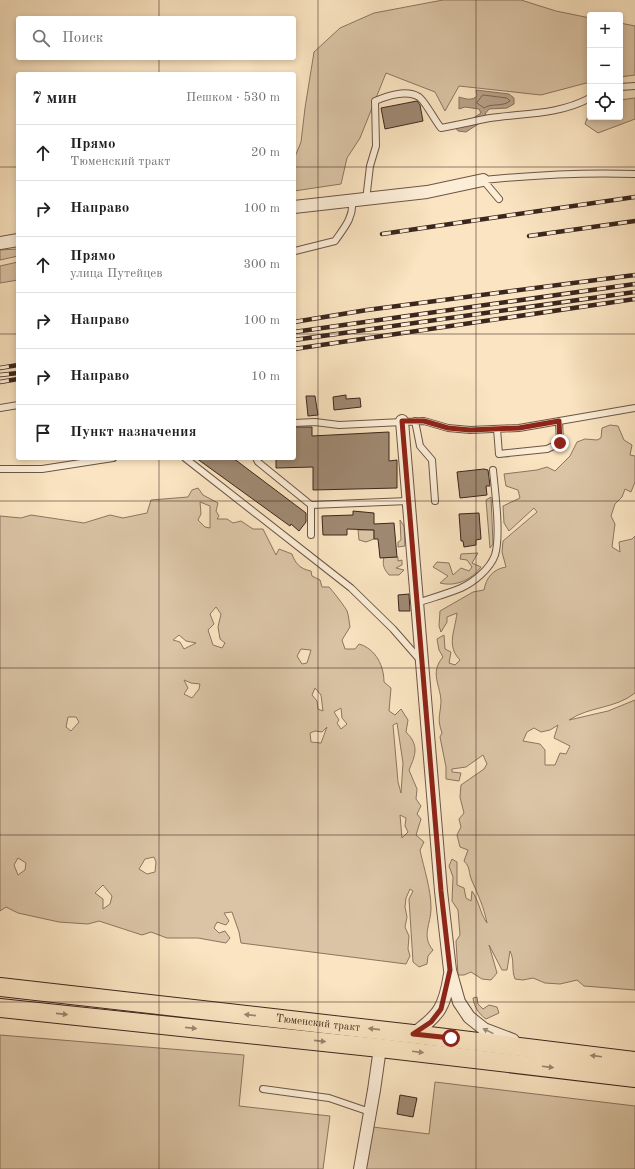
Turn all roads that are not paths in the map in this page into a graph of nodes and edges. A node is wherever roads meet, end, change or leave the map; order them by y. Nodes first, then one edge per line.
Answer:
1 (635, 86) edge
2 (623, 87) edge
3 (587, 100) edge
4 (635, 174) edge
5 (483, 180) junction
6 (498, 199) dead end
7 (366, 200) junction
8 (352, 202) junction
9 (296, 207) edge
10 (16, 240) edge
11 (0, 243) edge
12 (296, 251) edge
13 (16, 405) edge
14 (0, 408) edge
15 (635, 408) edge
16 (402, 421) junction
17 (415, 421) junction
18 (559, 421) junction
19 (296, 423) edge
20 (496, 429) junction
21 (100, 460) edge
22 (188, 460) edge
23 (257, 460) edge
24 (0, 468) edge
25 (493, 470) dead end
26 (408, 501) junction
27 (435, 501) dead end
28 (311, 505) junction
29 (312, 535) dead end
30 (417, 603) junction
31 (422, 662) junction
32 (450, 970) junction
33 (0, 987) edge
34 (0, 1008) edge
35 (413, 1034) junction
36 (380, 1048) junction
37 (538, 1049) junction
38 (635, 1061) edge
39 (635, 1078) edge
40 (263, 1089) dead end
41 (370, 1112) junction
42 (360, 1169) edge

1 - 2 lane
3 - 7 lane
4 - 5 lane
5 - 6 lane
5 - 7 street
7 - 8 street
8 - 9 street
8 - 12 lane
10 - 11 street
13 - 14 lane
15 - 18 lane
16 - 17 lane
16 - 19 lane
16 - 26 street
17 - 20 lane
17 - 27 lane
18 - 20 lane
18 - 20 lane
21 - 24 lane
22 - 31 lane
23 - 28 lane
25 - 30 lane
26 - 28 lane
26 - 30 street
28 - 29 lane
30 - 31 street
31 - 32 street
32 - 35 street
37 -> 32 street
35 -> 33 main road, Тюменский тракт
34 -> 36 main road, Тюменский тракт
35 - 37 main road, Тюменский тракт
36 -> 39 main road, Тюменский тракт
36 - 41 street
38 -> 37 main road, Тюменский тракт
40 - 41 lane
41 - 42 street

